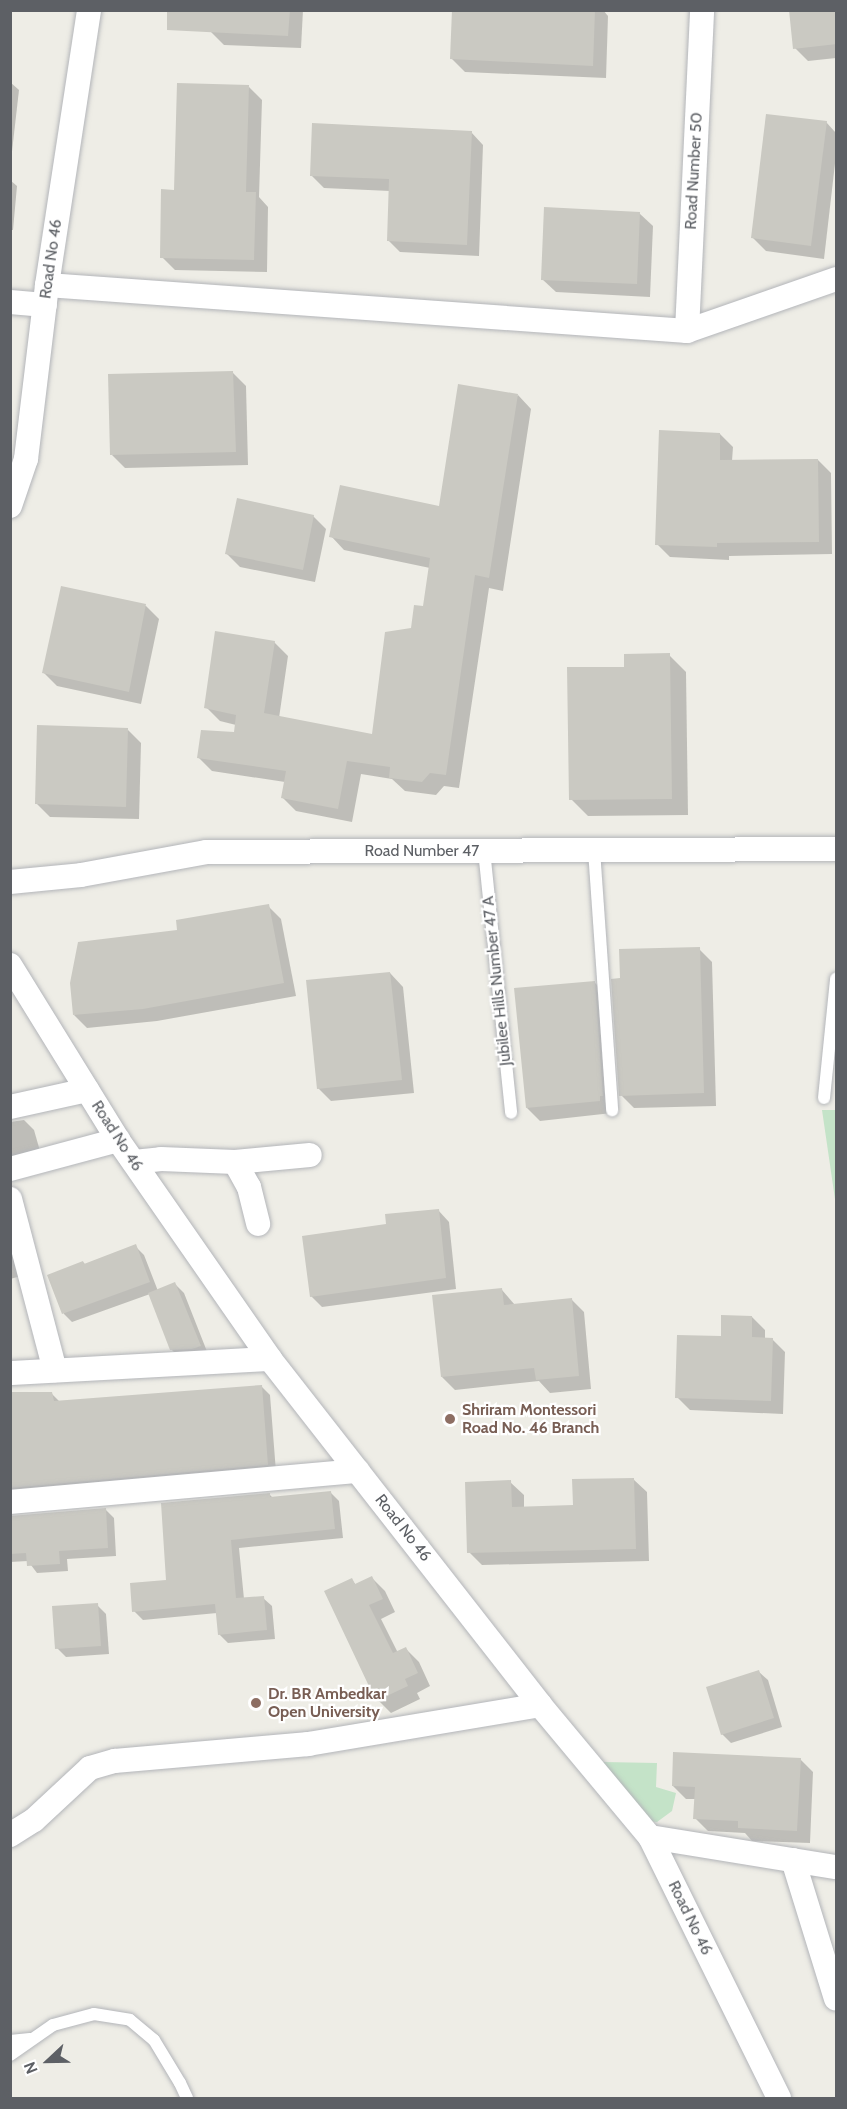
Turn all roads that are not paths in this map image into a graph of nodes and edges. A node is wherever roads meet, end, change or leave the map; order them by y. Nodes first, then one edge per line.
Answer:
1 (89, 10) edge
2 (702, 10) edge
3 (837, 279) edge
4 (46, 295) junction
5 (10, 302) edge
6 (687, 331) junction
7 (10, 506) edge
8 (837, 849) edge
9 (484, 850) junction
10 (594, 850) junction
11 (10, 882) edge
12 (10, 965) edge
13 (837, 978) edge
14 (20, 998) edge
15 (87, 1090) junction
16 (824, 1098) dead end
17 (10, 1107) edge
18 (612, 1110) dead end
19 (511, 1113) dead end
20 (118, 1140) junction
21 (310, 1155) dead end
22 (134, 1162) junction
23 (235, 1162) junction
24 (10, 1169) edge
25 (10, 1199) edge
26 (258, 1224) dead end
27 (270, 1359) junction
28 (55, 1370) junction
29 (10, 1373) edge
30 (358, 1471) junction
31 (10, 1502) edge
32 (540, 1705) junction
33 (10, 1835) edge
34 (650, 1837) junction
35 (793, 1860) junction
36 (837, 1867) edge
37 (837, 1999) edge
38 (32, 2038) junction
39 (10, 2041) edge
40 (10, 2055) edge
41 (187, 2098) edge
42 (779, 2098) edge

1 - 4 street, Road No 46
2 - 6 street, Road Number 50
3 - 6 street
4 - 5 street
4 - 6 street
4 - 7 street, Road No 46
8 - 10 street, Road Number 47
9 - 10 street, Road Number 47
9 - 11 street, Road Number 47
9 - 19 lane, Jubilee Hills Number 47 A
10 - 18 lane
12 - 14 street, Road No 46
13 - 16 lane
14 - 15 street, Road No 46
15 - 17 street
15 - 20 street, Road No 46
20 - 22 street, Road No 46
20 - 24 street
21 - 23 street
22 - 23 street
22 - 27 street, Road No 46
23 - 26 street
25 - 28 street
27 - 28 street
27 - 30 street, Road No 46
28 - 29 street
30 - 31 street
30 - 32 street, Road No 46
32 - 33 street
32 - 34 street, Road No 46
34 - 35 street
34 - 42 street, Road No 46
35 - 36 street
35 - 37 street
38 - 39 lane
38 - 40 lane
38 - 41 lane

